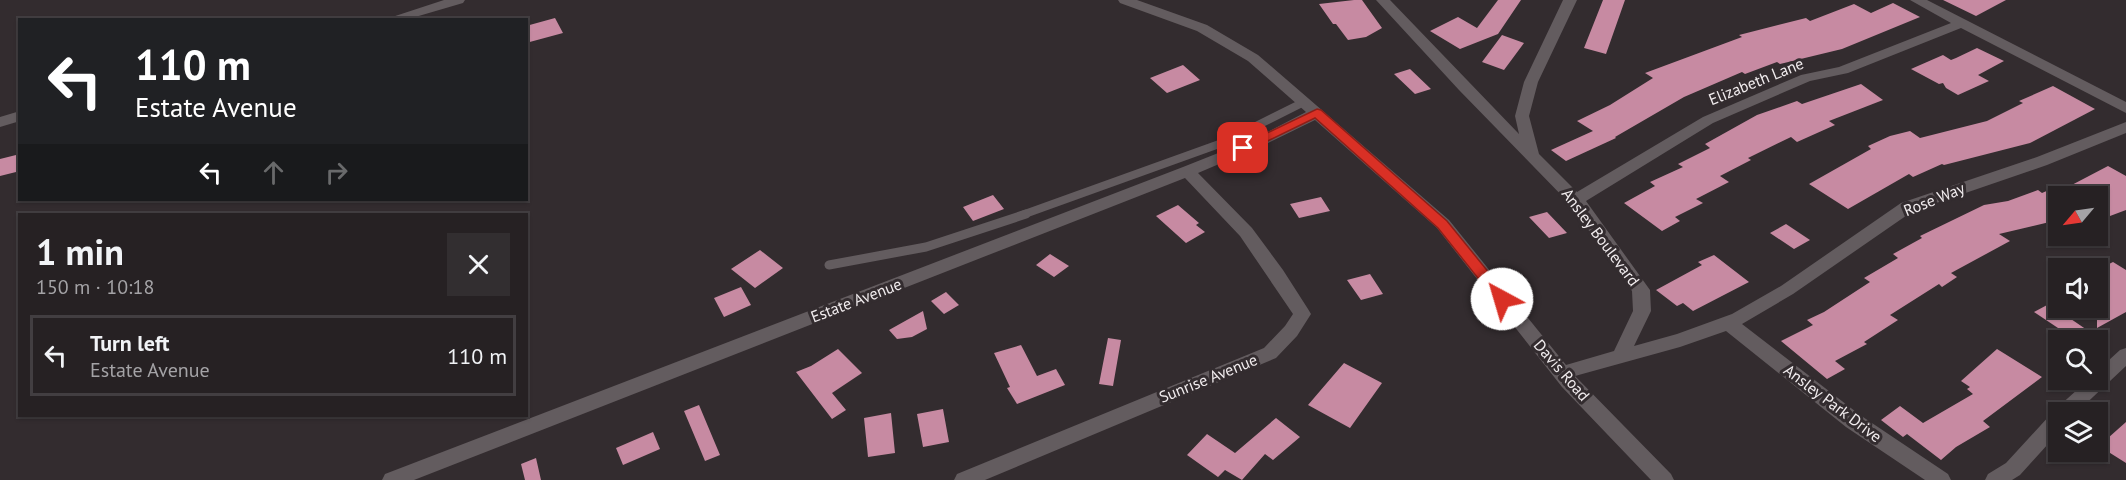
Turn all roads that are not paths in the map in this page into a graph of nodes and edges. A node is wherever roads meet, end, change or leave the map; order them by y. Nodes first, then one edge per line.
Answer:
1 (458, 0) edge
2 (1125, 0) edge
3 (1383, 0) edge
4 (1570, 0) edge
5 (1917, 0) edge
6 (396, 18) edge
7 (1962, 23) junction
8 (1310, 107) junction
9 (2126, 108) edge
10 (18, 117) edge
11 (0, 122) edge
12 (2126, 127) edge
13 (1533, 156) junction
14 (1188, 171) junction
15 (1576, 200) junction
16 (829, 265) dead end
17 (1727, 322) junction
18 (2126, 355) edge
19 (1620, 357) junction
20 (1562, 373) junction
21 (2076, 402) edge
22 (2048, 431) edge
23 (392, 480) edge
24 (964, 480) edge
25 (1664, 480) edge
26 (1941, 480) edge
27 (1995, 480) edge

1 - 6 street
2 - 8 street, Davis Road
3 - 13 street, Ansley Boulevard
4 - 13 street
5 - 7 street
7 - 9 street
7 - 15 street, Elizabeth Lane
8 - 14 street, Estate Avenue
8 - 16 lane
8 - 20 street, Davis Road
10 - 11 street
12 - 17 street, Rose Way
13 - 15 street, Ansley Boulevard
14 - 23 street, Estate Avenue
14 - 24 street, Sunrise Avenue
15 - 19 street, Ansley Boulevard
17 - 19 street
17 - 26 street, Ansley Park Drive
18 - 21 street
19 - 20 street
20 - 25 street, Davis Road
22 - 27 street

